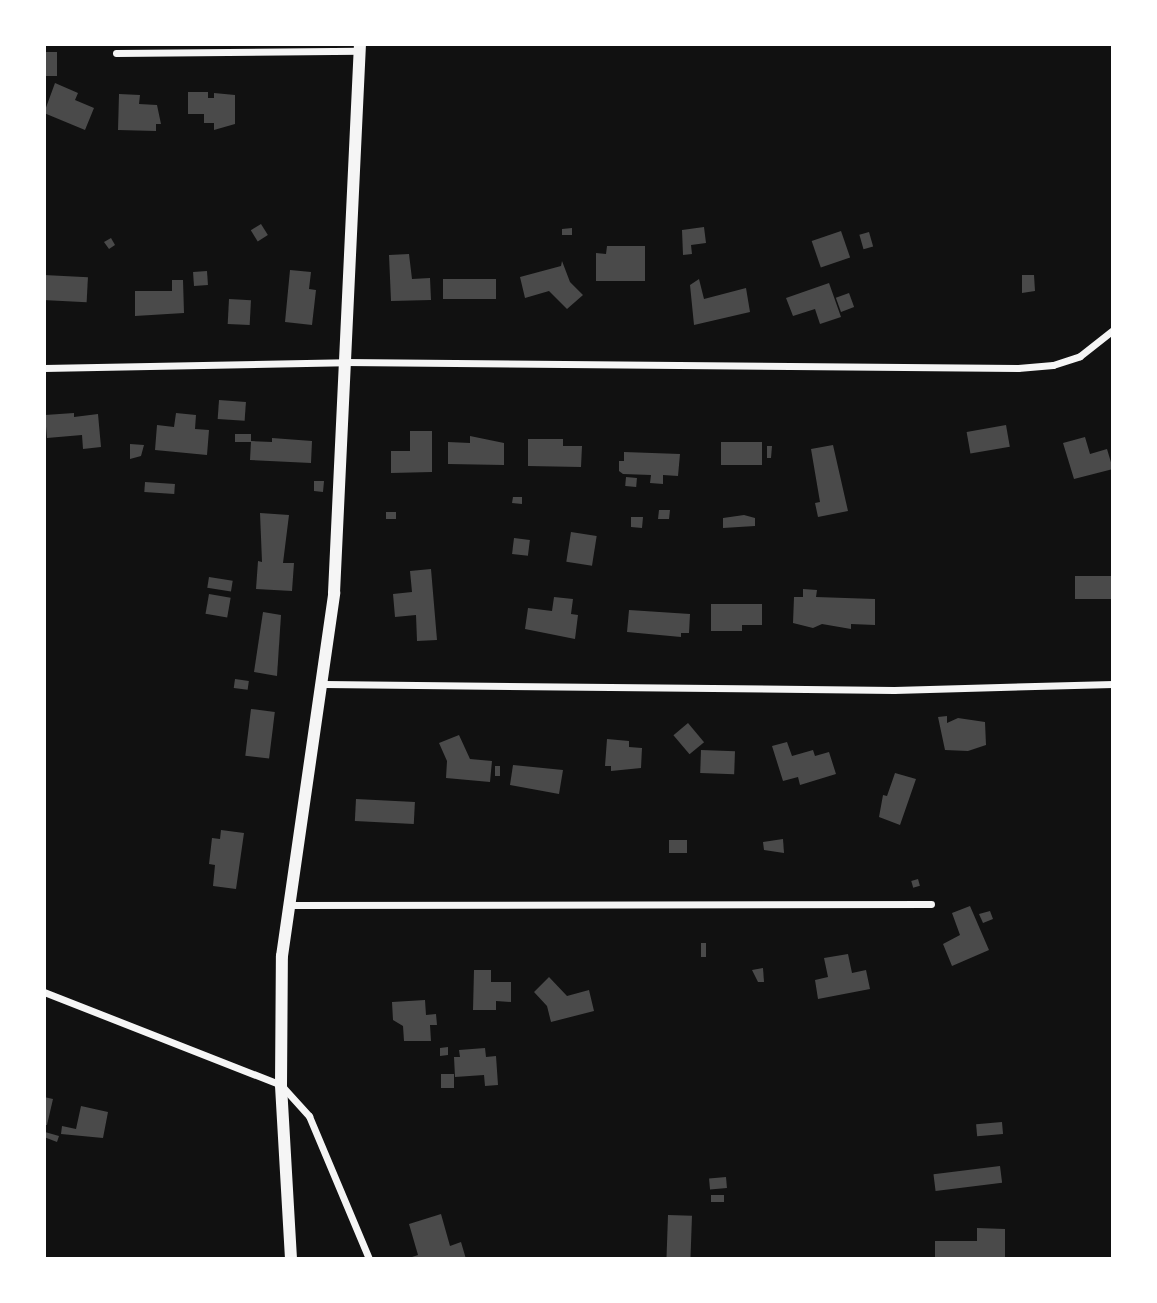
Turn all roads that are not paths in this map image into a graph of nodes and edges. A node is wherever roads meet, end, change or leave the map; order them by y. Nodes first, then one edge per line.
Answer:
1 (360, 47) edge
2 (116, 53) dead end
3 (1113, 330) edge
4 (345, 362) junction
5 (44, 368) edge
6 (324, 684) junction
7 (1113, 684) edge
8 (931, 904) dead end
9 (288, 905) junction
10 (44, 992) edge
11 (281, 1085) junction
12 (291, 1259) edge
13 (369, 1259) edge

1 - 2 street
1 - 4 street
3 - 4 street
4 - 5 street
4 - 6 street
6 - 7 street
6 - 9 street
8 - 9 street
9 - 11 street
10 - 11 street
11 - 12 street
11 - 13 street

